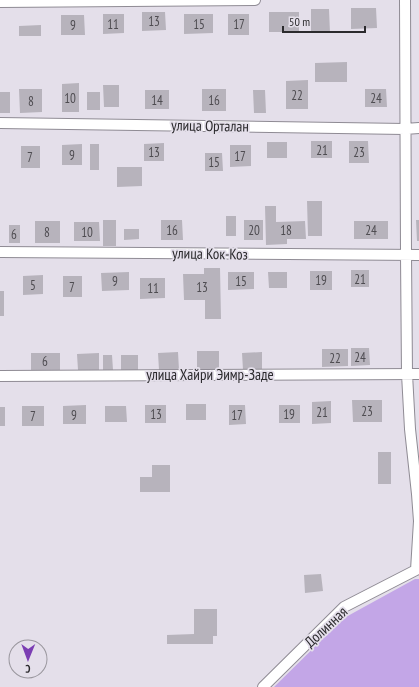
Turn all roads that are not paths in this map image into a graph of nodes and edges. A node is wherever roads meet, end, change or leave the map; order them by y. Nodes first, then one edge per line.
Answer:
1 (255, 0) edge
2 (405, 0) edge
3 (0, 2) edge
4 (0, 124) edge
5 (419, 128) edge
6 (405, 129) junction
7 (0, 252) edge
8 (406, 255) junction
9 (419, 255) edge
10 (407, 374) junction
11 (419, 374) edge
12 (0, 376) edge
13 (417, 570) edge
14 (264, 687) edge

1 - 3 street
2 - 6 street
4 - 6 street, улица Орталан
5 - 6 street, улица Орталан
6 - 8 street
7 - 8 street, улица Кок-Коз
8 - 9 street, улица Кок-Коз
8 - 10 street
10 - 11 street, улица Хайри Эимр-Заде
10 - 12 street, улица Хайри Эимр-Заде
10 - 13 street
13 - 14 street, Долинная

